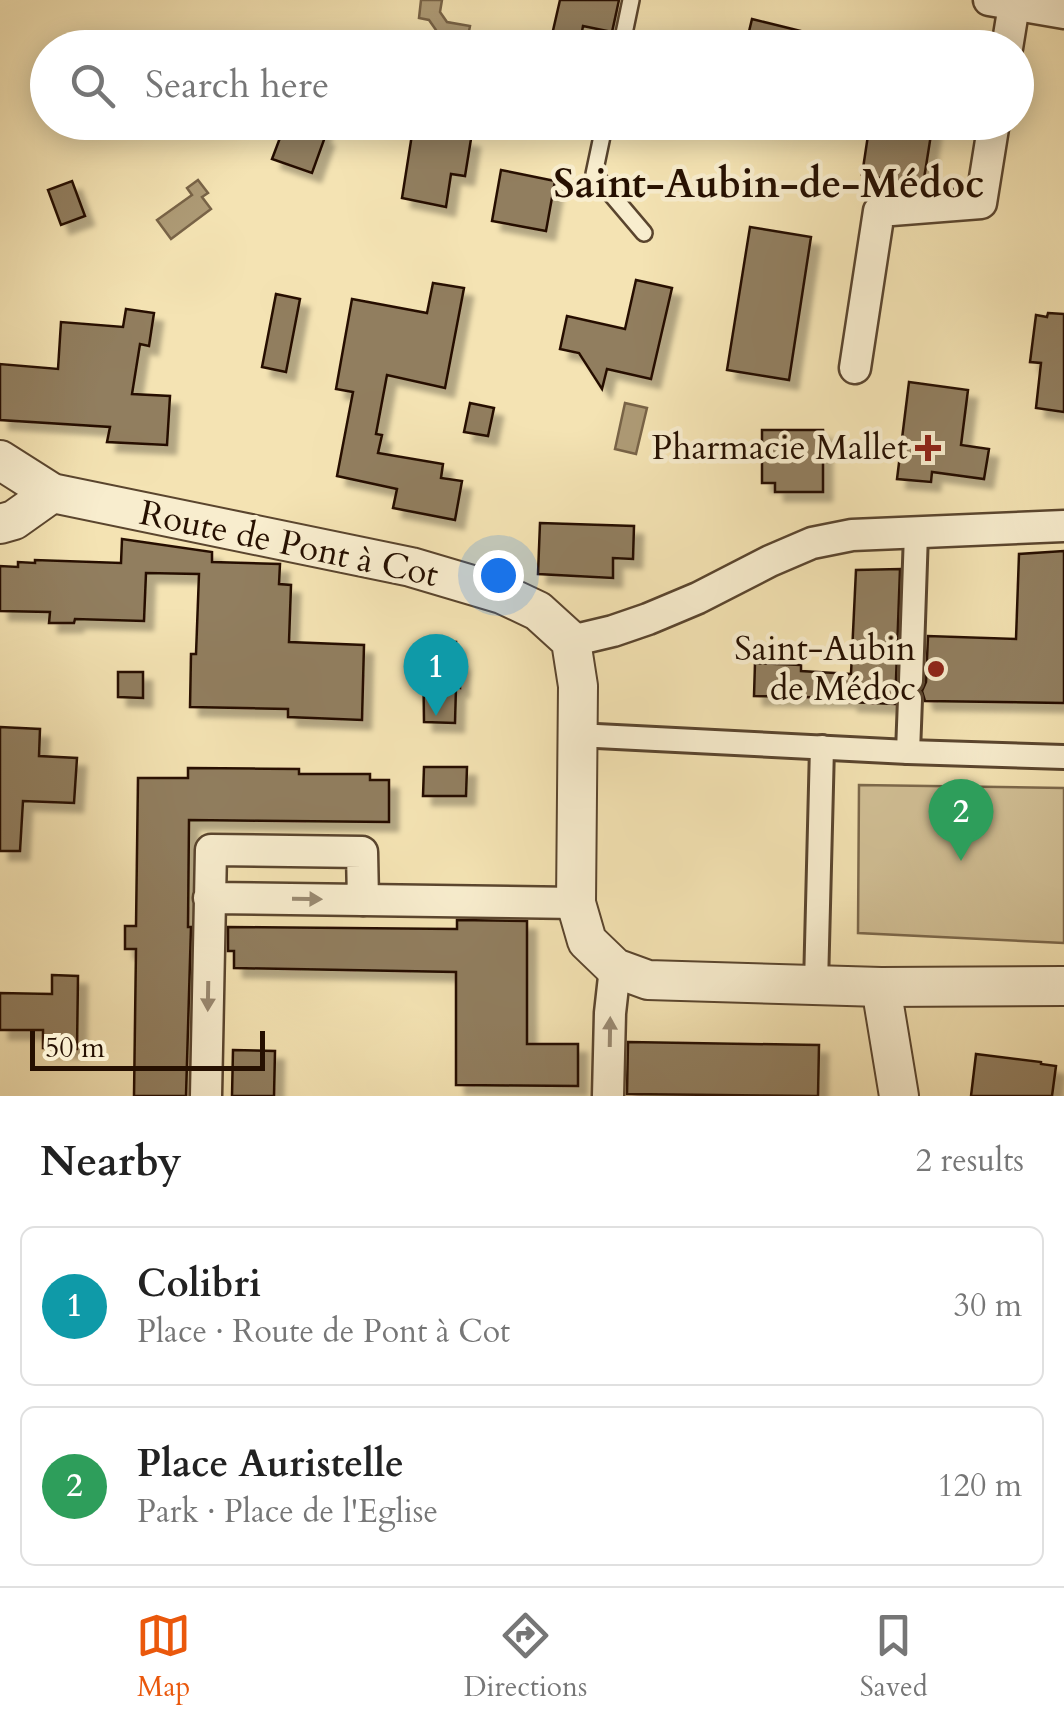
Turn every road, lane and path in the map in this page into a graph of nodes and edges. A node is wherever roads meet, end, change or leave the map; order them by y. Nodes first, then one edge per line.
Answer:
1 (631, 0) edge
2 (1006, 2) edge
3 (1064, 13) edge
4 (625, 30) edge
5 (1007, 30) edge
6 (601, 140) edge
7 (991, 140) edge
8 (644, 234) dead end
9 (855, 368) dead end
10 (0, 460) edge
11 (52, 493) junction
12 (0, 524) edge
13 (1064, 526) edge
14 (916, 532) junction
15 (571, 641) junction
16 (577, 735) junction
17 (822, 748) junction
18 (908, 752) junction
19 (1064, 757) edge
20 (209, 898) junction
21 (363, 900) junction
22 (576, 903) junction
23 (615, 968) junction
24 (816, 985) junction
25 (1064, 986) edge
26 (881, 987) junction
27 (206, 1096) edge
28 (608, 1096) edge
29 (899, 1096) edge

1 - 4 lane
2 - 3 street
2 - 5 street
6 - 8 lane
7 - 9 street
10 - 11 street, Route de Pont à Cot
11 - 12 street
11 - 15 street, Route de Pont à Cot
13 - 14 street
14 - 15 street
14 - 18 street
15 - 16 street
16 - 17 street
16 - 22 street
17 - 18 street
17 - 24 street
18 - 19 street
20 -> 21 street
20 - 21 street
20 -> 27 street
21 - 22 street
22 - 23 street
23 - 24 street
28 -> 23 street
24 - 26 street
25 - 26 street
26 - 29 street

